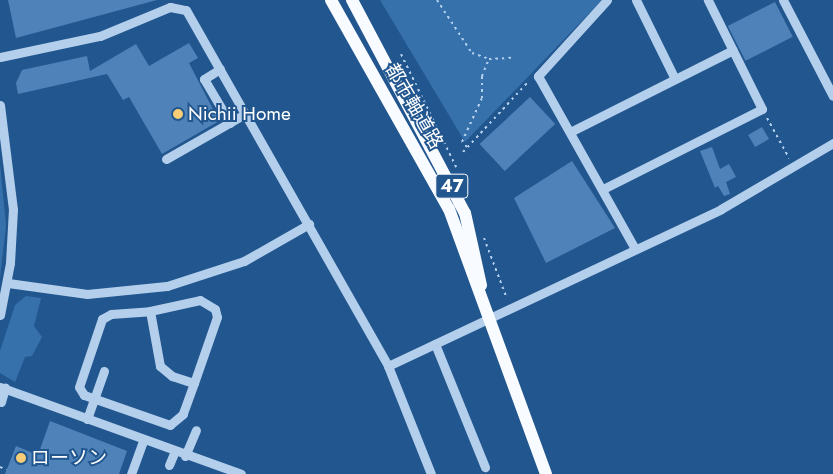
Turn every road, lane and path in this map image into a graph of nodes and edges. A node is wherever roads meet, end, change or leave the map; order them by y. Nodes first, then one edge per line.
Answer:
1 (331, 0) edge
2 (352, 0) edge
3 (437, 0) edge
4 (606, 0) edge
5 (636, 0) edge
6 (708, 0) edge
7 (783, 0) edge
8 (733, 50) junction
9 (0, 57) edge
10 (489, 58) junction
11 (511, 58) dead end
12 (220, 69) junction
13 (538, 76) junction
14 (676, 79) junction
15 (833, 96) edge
16 (0, 105) edge
17 (762, 109) junction
18 (245, 114) junction
19 (230, 123) junction
20 (572, 131) junction
21 (833, 143) edge
22 (467, 148) junction
23 (463, 152) dead end
24 (166, 159) dead end
25 (794, 168) junction
26 (603, 189) junction
27 (309, 224) junction
28 (635, 249) junction
29 (8, 283) junction
30 (150, 311) junction
31 (0, 316) edge
32 (487, 320) junction
33 (435, 344) junction
34 (388, 366) junction
35 (104, 371) dead end
36 (194, 383) junction
37 (2, 387) edge
38 (94, 399) junction
39 (1, 402) edge
40 (87, 419) junction
41 (196, 430) dead end
42 (143, 442) junction
43 (174, 453) junction
44 (184, 456) junction
45 (169, 465) dead end
46 (485, 467) dead end
47 (0, 468) edge
48 (6, 470) dead end
49 (131, 474) edge
50 (241, 474) edge
51 (431, 474) edge
52 (546, 474) edge

1 - 32 main road, 都市軸道路 / 47
2 - 32 main road, 都市軸道路 / 47
3 - 10 path
4 - 13 street
5 - 14 street
6 - 8 street
7 - 15 street
8 - 14 street
8 - 17 street
9 - 12 street
10 - 11 path
10 - 22 path
12 - 18 street
12 - 19 street
13 - 20 street
13 - 22 path
14 - 20 street
16 - 29 street
17 - 25 path
17 - 26 street
18 - 19 street
18 - 27 street
19 - 24 street
20 - 26 street
21 - 25 street
22 - 23 path
25 - 28 street
26 - 28 street
27 - 29 street
27 - 34 street
28 - 32 street
29 - 31 street
30 - 36 street
30 - 36 street
30 - 38 street
32 - 33 street
32 - 52 main road, 都市軸道路 / 47
33 - 34 street
33 - 46 street
34 - 51 street
35 - 38 street
36 - 38 street
37 - 39 street
37 - 40 street
38 - 40 street
40 - 42 street
41 - 44 street
42 - 43 street
42 - 49 street
43 - 44 street
43 - 45 street
44 - 50 street
47 - 48 path

